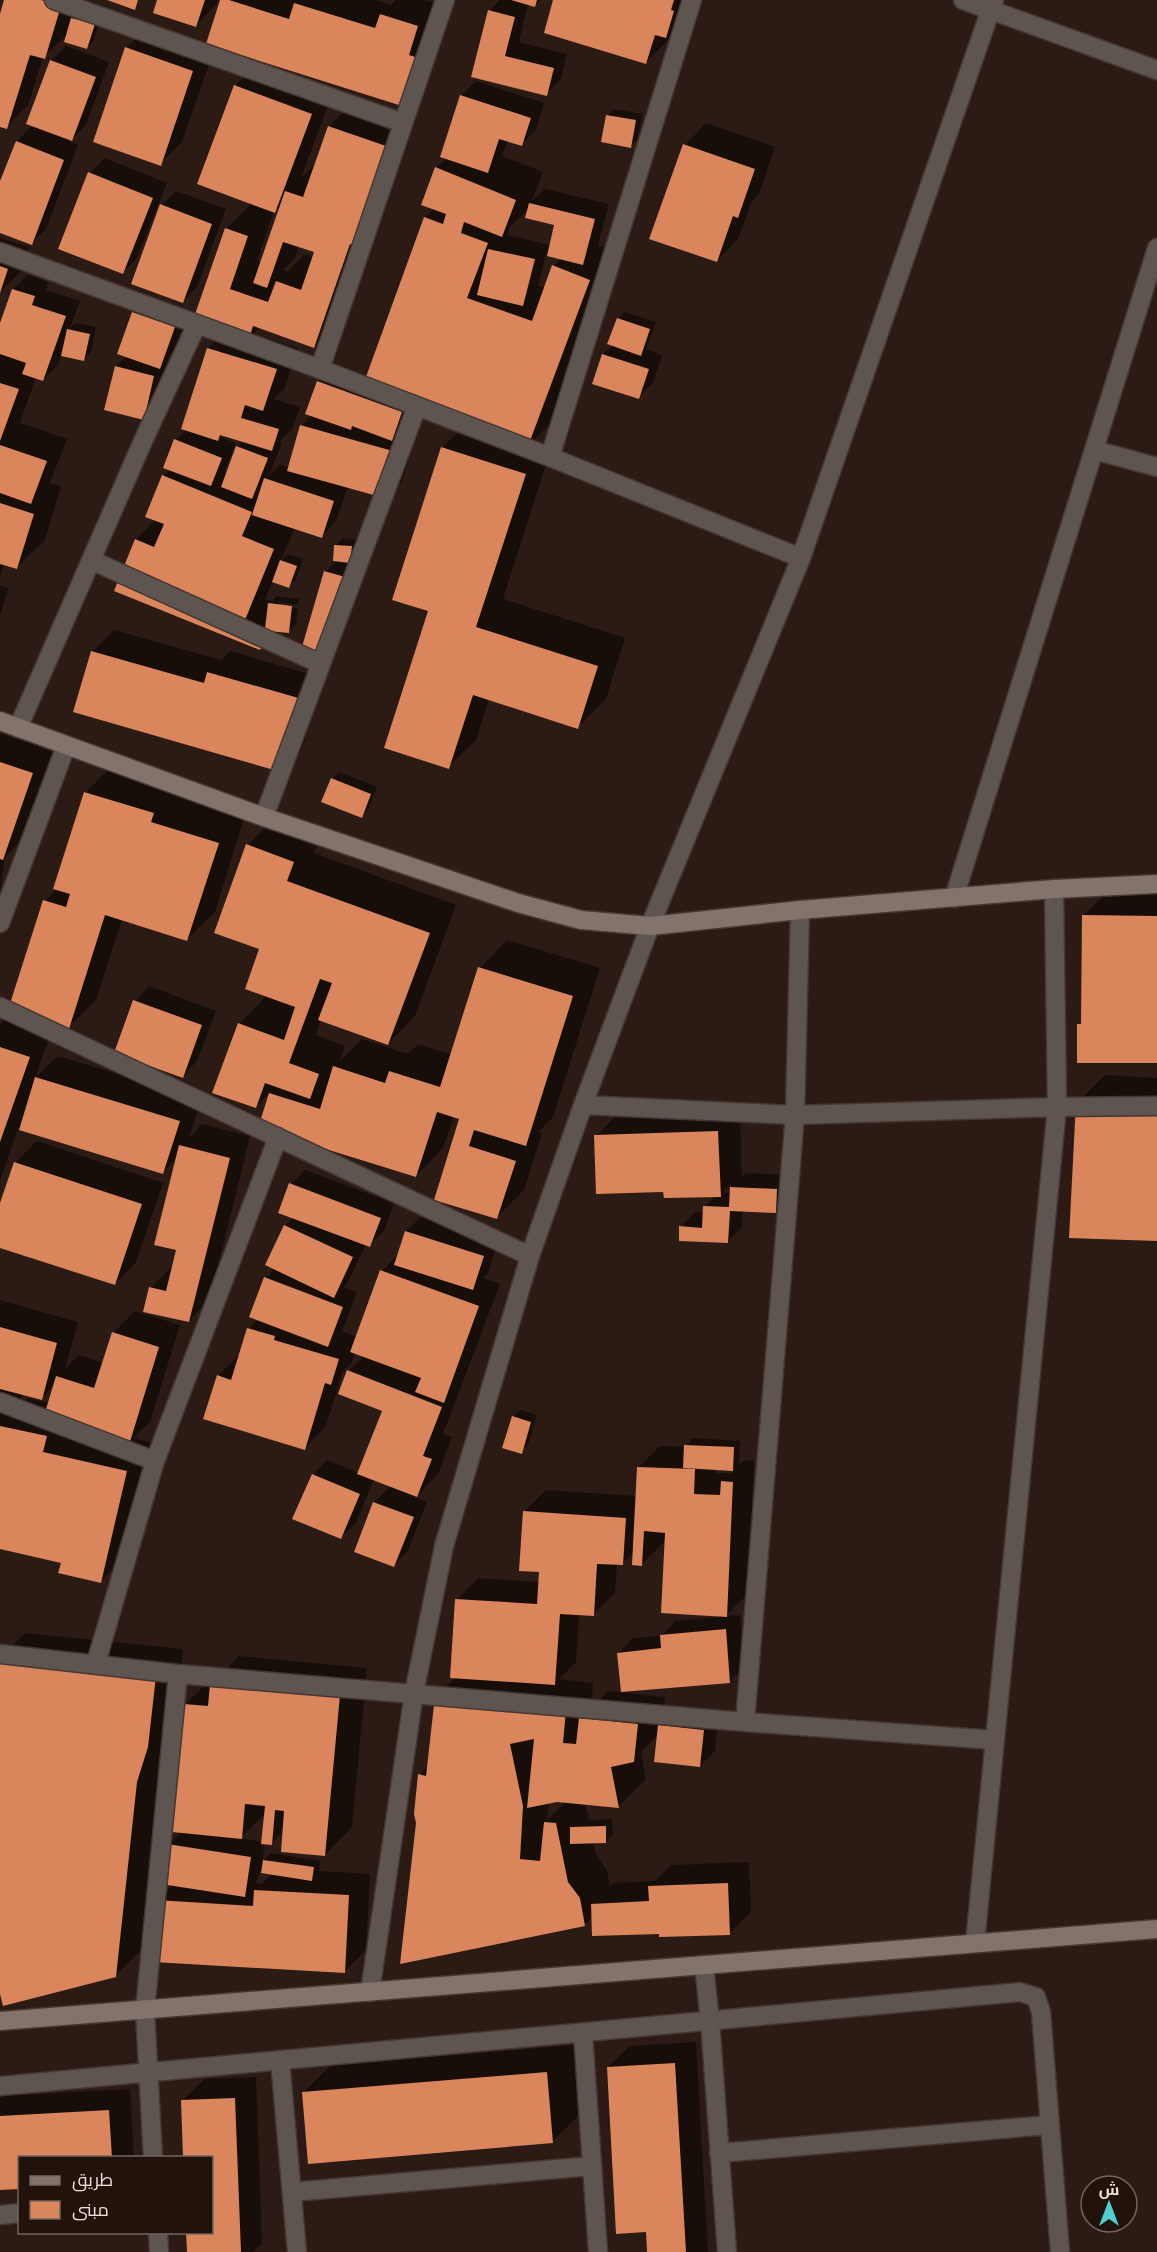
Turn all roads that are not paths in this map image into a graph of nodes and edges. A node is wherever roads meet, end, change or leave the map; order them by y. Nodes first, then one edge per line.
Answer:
1 (54, 0) edge
2 (445, 0) edge
3 (692, 0) edge
4 (963, 0) edge
5 (992, 5) edge
6 (1157, 70) edge
7 (403, 123) junction
8 (1157, 248) edge
9 (0, 252) edge
10 (197, 324) junction
11 (320, 369) junction
12 (417, 406) junction
13 (1094, 450) junction
14 (550, 457) junction
15 (1157, 467) edge
16 (801, 558) junction
17 (90, 560) junction
18 (321, 664) junction
19 (0, 721) edge
20 (18, 728) junction
21 (66, 746) junction
22 (264, 817) junction
23 (1157, 884) edge
24 (1054, 888) junction
25 (954, 898) junction
26 (800, 910) junction
27 (0, 923) edge
28 (650, 926) junction
29 (0, 1007) edge
30 (583, 1105) junction
31 (1157, 1106) edge
32 (1057, 1107) junction
33 (795, 1115) junction
34 (278, 1137) junction
35 (530, 1256) junction
36 (0, 1402) edge
37 (155, 1461) junction
38 (0, 1654) edge
39 (96, 1663) junction
40 (178, 1674) junction
41 (414, 1693) junction
42 (745, 1722) junction
43 (994, 1740) junction
44 (1157, 1929) edge
45 (975, 1943) junction
46 (704, 1965) junction
47 (370, 1992) junction
48 (145, 2010) junction
49 (0, 2021) edge
50 (710, 2021) junction
51 (583, 2033) junction
52 (280, 2060) junction
53 (147, 2073) junction
54 (0, 2085) edge
55 (1048, 2125) junction
56 (720, 2153) junction
57 (153, 2156) edge
58 (592, 2166) junction
59 (292, 2192) junction
60 (18, 2213) edge
61 (0, 2215) edge
62 (158, 2234) edge
63 (159, 2252) edge
64 (297, 2252) edge
65 (598, 2252) edge
66 (727, 2252) edge
67 (1060, 2252) edge

1 - 7 street
2 - 7 street
3 - 14 street
4 - 5 street
5 - 6 street
5 - 16 street
7 - 11 street
8 - 13 street
9 - 10 street
10 - 11 street
10 - 17 street
11 - 12 street
12 - 14 street
12 - 18 street
13 - 15 street
13 - 25 street
14 - 16 street
16 - 28 street
17 - 18 street
17 - 20 street
18 - 22 street
19 - 20 main road
20 - 21 main road
21 - 22 main road
21 - 27 street
22 - 28 main road
23 - 24 main road
24 - 25 main road
24 - 32 street
25 - 26 main road
26 - 28 main road
26 - 33 street
28 - 30 street
29 - 34 street
30 - 33 street
30 - 35 street
31 - 32 street
32 - 33 street
32 - 43 street
33 - 42 street
34 - 35 street
34 - 37 street
35 - 41 street
36 - 37 street
37 - 39 street
38 - 39 street
39 - 40 street
40 - 41 street
40 - 48 street
41 - 42 street
41 - 47 street
42 - 43 street
43 - 45 street
44 - 45 main road
45 - 46 main road
46 - 47 main road
46 - 50 street
47 - 48 main road
48 - 49 main road
48 - 53 street
50 - 51 street
50 - 55 street
50 - 56 street
51 - 52 street
51 - 58 street
52 - 53 street
52 - 59 street
53 - 54 street
53 - 57 street
55 - 56 street
55 - 67 street
56 - 66 street
58 - 59 street
58 - 65 street
59 - 64 street
60 - 61 street
62 - 63 street

